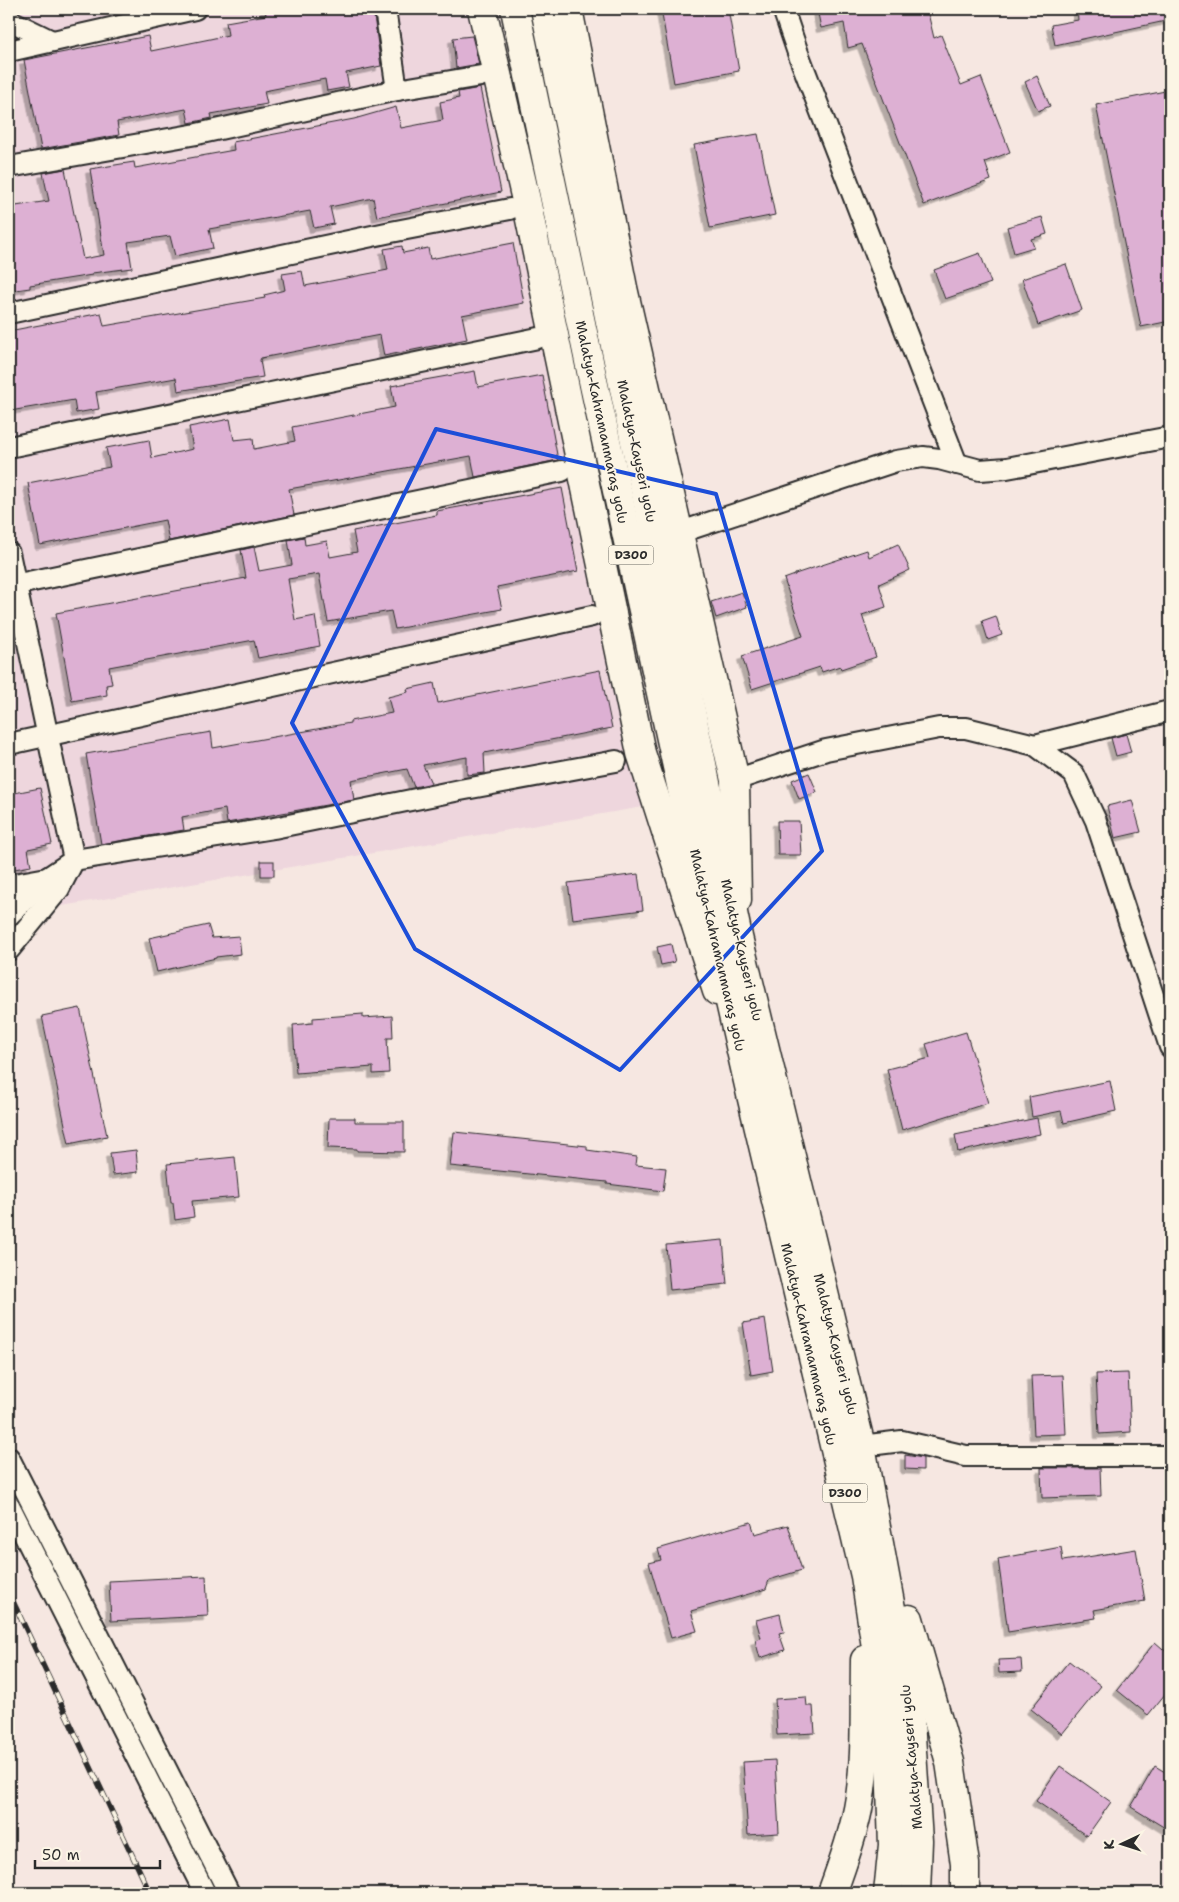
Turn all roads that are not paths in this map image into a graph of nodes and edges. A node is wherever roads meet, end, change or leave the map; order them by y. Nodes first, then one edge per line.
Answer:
1 (25, 9) edge
2 (195, 9) edge
3 (385, 9) edge
4 (482, 9) edge
5 (515, 9) edge
6 (545, 9) edge
7 (568, 9) edge
8 (783, 9) edge
9 (9, 12) edge
10 (171, 12) edge
11 (9, 20) edge
12 (52, 42) junction
13 (9, 51) edge
14 (481, 76) dead end
15 (397, 90) junction
16 (9, 167) edge
17 (510, 209) dead end
18 (9, 313) edge
19 (538, 338) dead end
20 (1170, 438) edge
21 (9, 447) edge
22 (957, 464) junction
23 (562, 471) dead end
24 (678, 533) junction
25 (9, 553) edge
26 (12, 585) edge
27 (592, 616) dead end
28 (1170, 711) edge
29 (48, 735) junction
30 (9, 744) edge
31 (1035, 745) junction
32 (616, 761) dead end
33 (735, 780) junction
34 (74, 860) junction
35 (47, 878) junction
36 (9, 885) edge
37 (9, 915) edge
38 (738, 937) junction
39 (9, 950) edge
40 (1170, 1047) edge
41 (752, 1100) junction
42 (861, 1446) junction
43 (1170, 1456) edge
44 (9, 1458) edge
45 (9, 1505) edge
46 (865, 1576) junction
47 (205, 1893) edge
48 (229, 1893) edge
49 (832, 1893) edge
50 (888, 1893) edge
51 (916, 1893) edge
52 (966, 1893) edge

1 - 9 street
2 - 10 street
3 - 15 street
4 - 41 main road
5 - 41 main road, Malatya-Kahramanmaraş yolu / D300
6 - 38 main road, Malatya-Kayseri yolu / D300
7 - 24 main road
8 - 22 street
10 - 12 street
11 - 12 street
12 - 13 street
14 - 15 street
15 - 16 street
17 - 18 street
19 - 21 street
20 - 22 street
22 - 24 street
23 - 26 street
24 - 33 main road
25 - 26 street
26 - 29 street
27 - 29 street
28 - 31 street
29 - 30 street
29 - 34 street
31 - 33 street
31 - 40 street
32 - 34 street
33 - 38 main road
34 - 35 street
34 - 39 street
35 - 36 street
35 - 37 street
38 - 42 main road, Malatya-Kayseri yolu / D300
41 - 46 main road, Malatya-Kahramanmaraş yolu / D300
42 - 43 street
42 - 51 main road, Malatya-Kayseri yolu / D300
42 - 52 main road
44 - 48 street
45 - 47 street
46 - 49 main road
46 - 50 main road, Malatya-Kahramanmaraş yolu / D300

